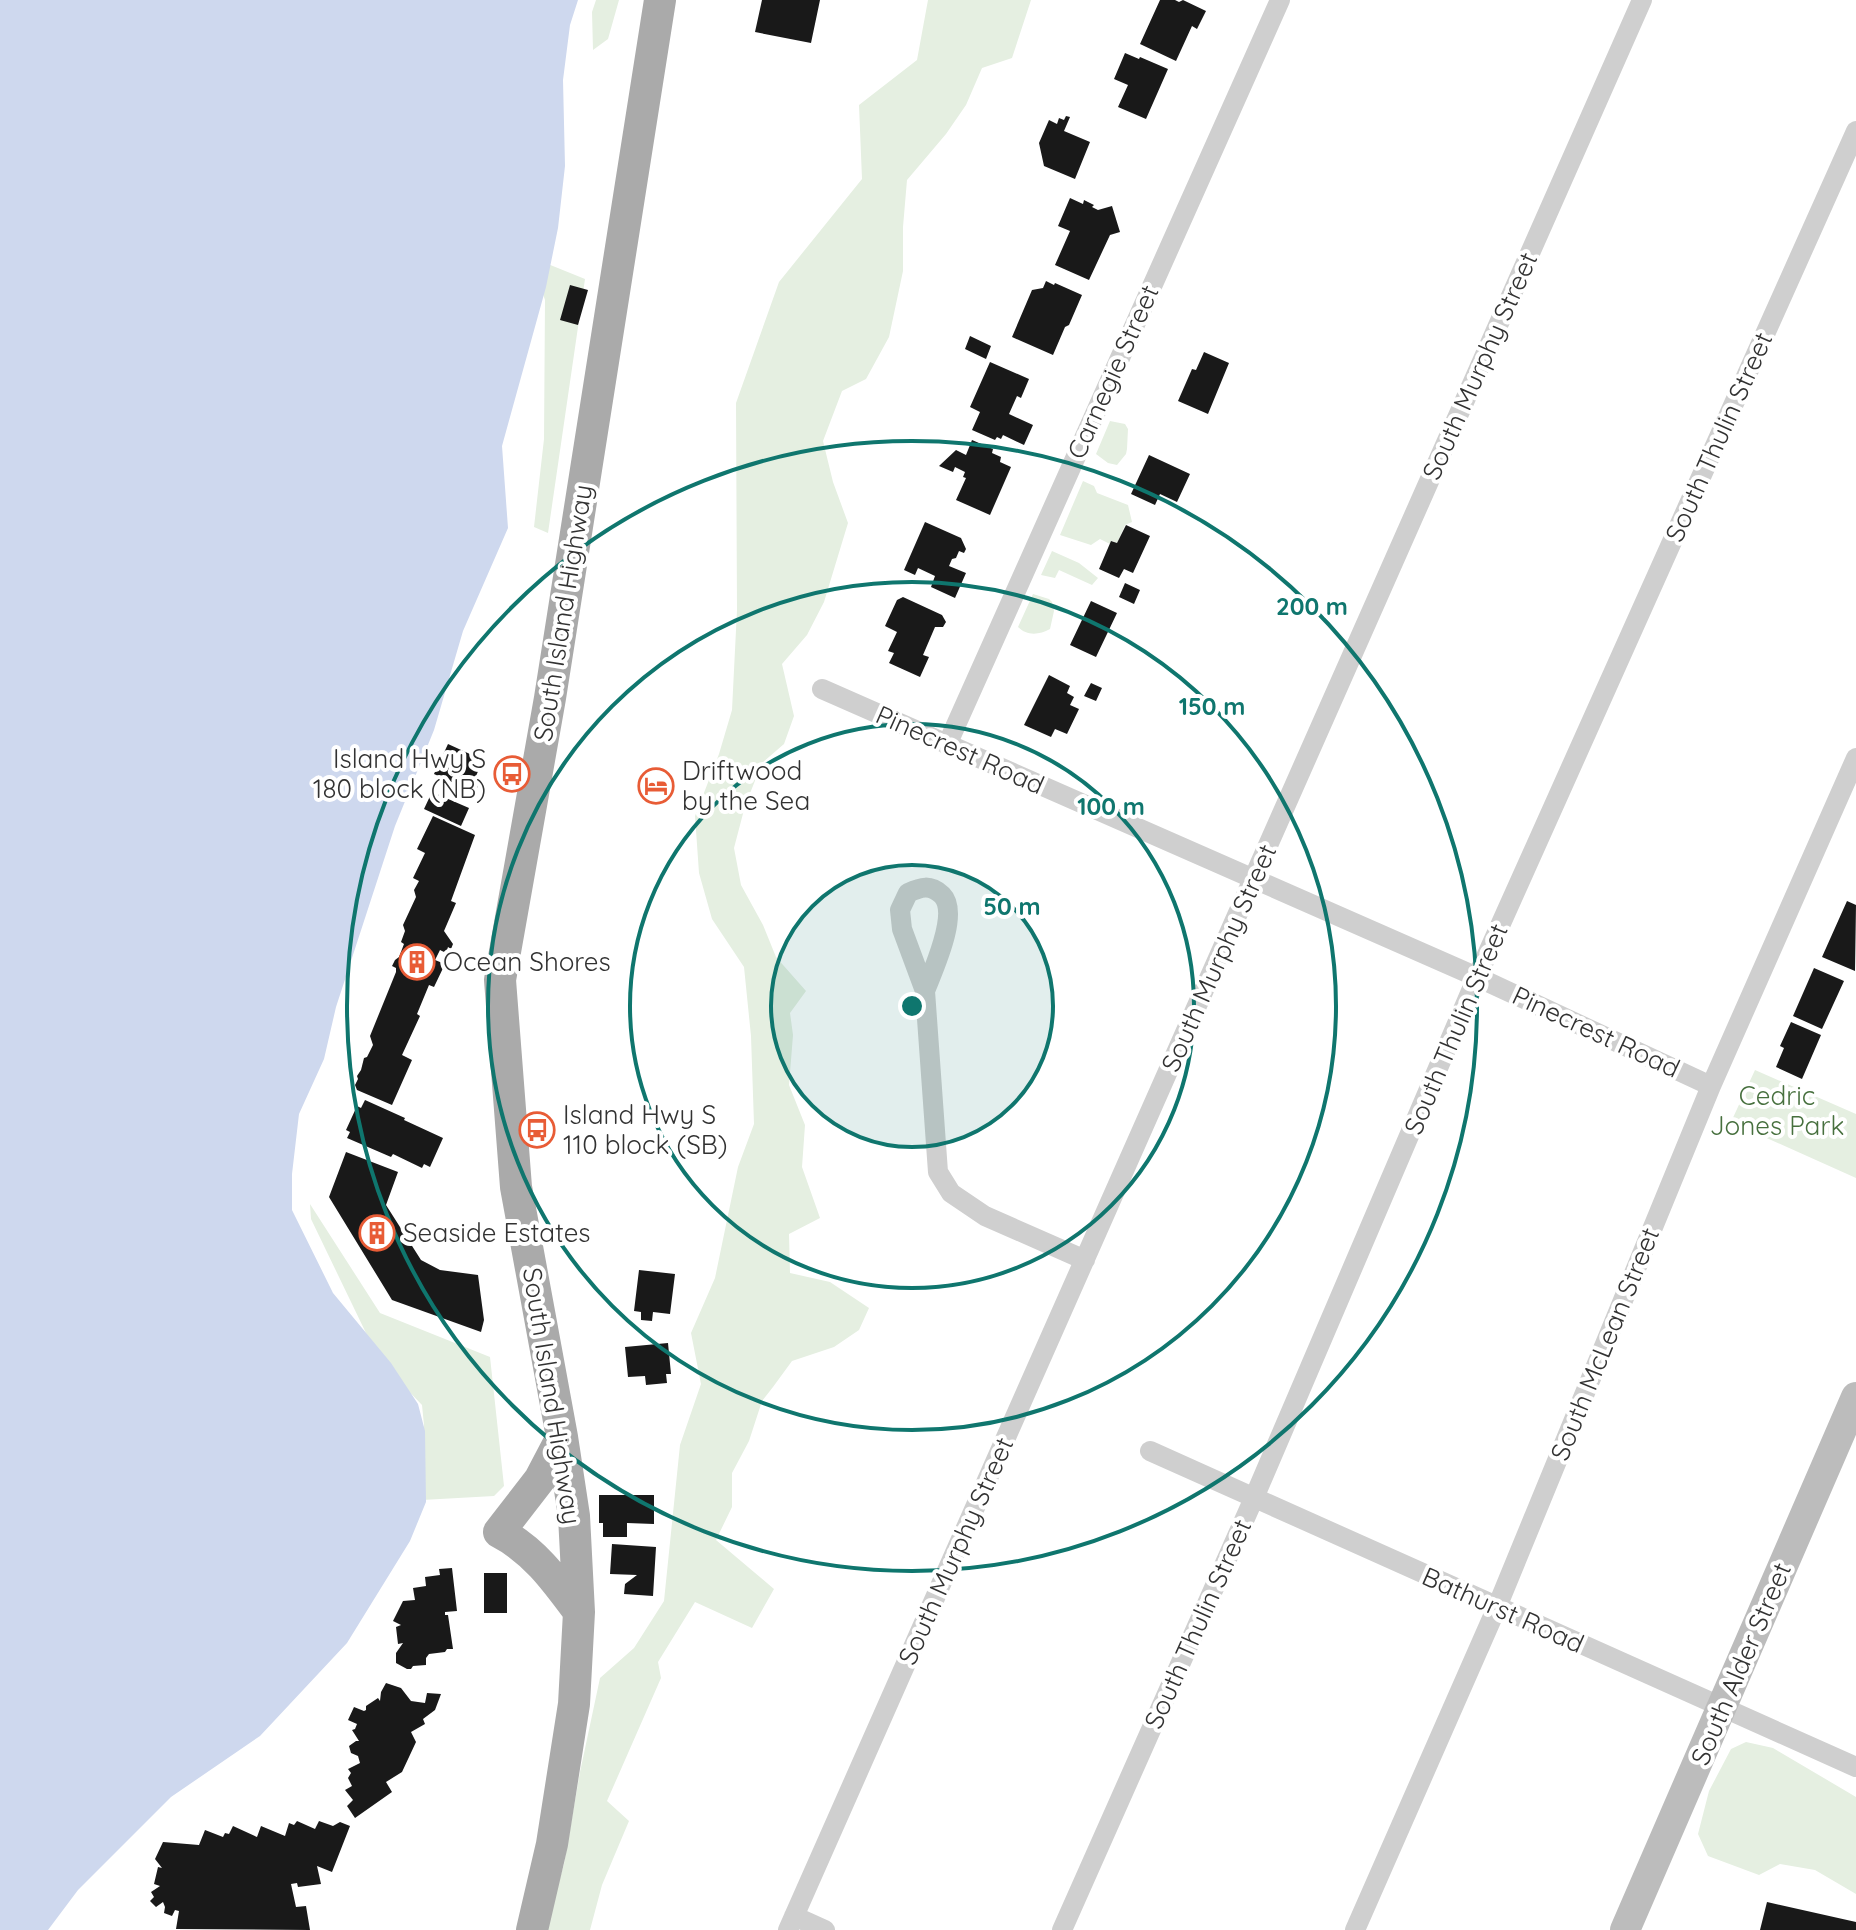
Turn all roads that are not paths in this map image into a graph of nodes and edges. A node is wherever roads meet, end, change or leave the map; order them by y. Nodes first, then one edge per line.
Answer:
1 (660, 0) edge
2 (1280, 0) edge
3 (1642, 0) edge
4 (1856, 131) edge
5 (822, 689) dead end
6 (947, 745) junction
7 (1856, 758) edge
8 (1253, 879) junction
9 (1477, 977) junction
10 (925, 991) dead end
11 (1711, 1086) junction
12 (1085, 1260) junction
13 (1856, 1397) edge
14 (562, 1437) junction
15 (1150, 1451) dead end
16 (1254, 1498) junction
17 (1497, 1607) junction
18 (579, 1612) junction
19 (1722, 1707) junction
20 (1856, 1767) edge
21 (791, 1923) edge
22 (532, 1930) edge
23 (825, 1930) edge
24 (1062, 1930) edge
25 (1355, 1930) edge
26 (1625, 1930) edge

1 - 14 main road, South Island Highway
2 - 6 street, Carnegie Street
3 - 8 street, South Murphy Street
4 - 9 street, South Thulin Street
5 - 6 street, Pinecrest Road
6 - 8 street, Pinecrest Road
7 - 11 street, South McLean Street
8 - 9 street, Pinecrest Road
8 - 12 street, South Murphy Street
9 - 11 street, Pinecrest Road
9 - 16 street, South Thulin Street
10 - 12 street
11 - 17 street, South McLean Street
12 - 21 street, South Murphy Street
13 - 19 street, South Alder Street
14 - 18 main road, South Island Highway
14 - 18 main road
15 - 16 street, Bathurst Road
16 - 17 street, Bathurst Road
16 - 24 street, South Thulin Street
17 - 19 street, Bathurst Road
17 - 25 street, South McLean Street
18 - 22 main road, South Island Highway
19 - 20 street, Bathurst Road
19 - 26 street, South Alder Street
21 - 23 street

